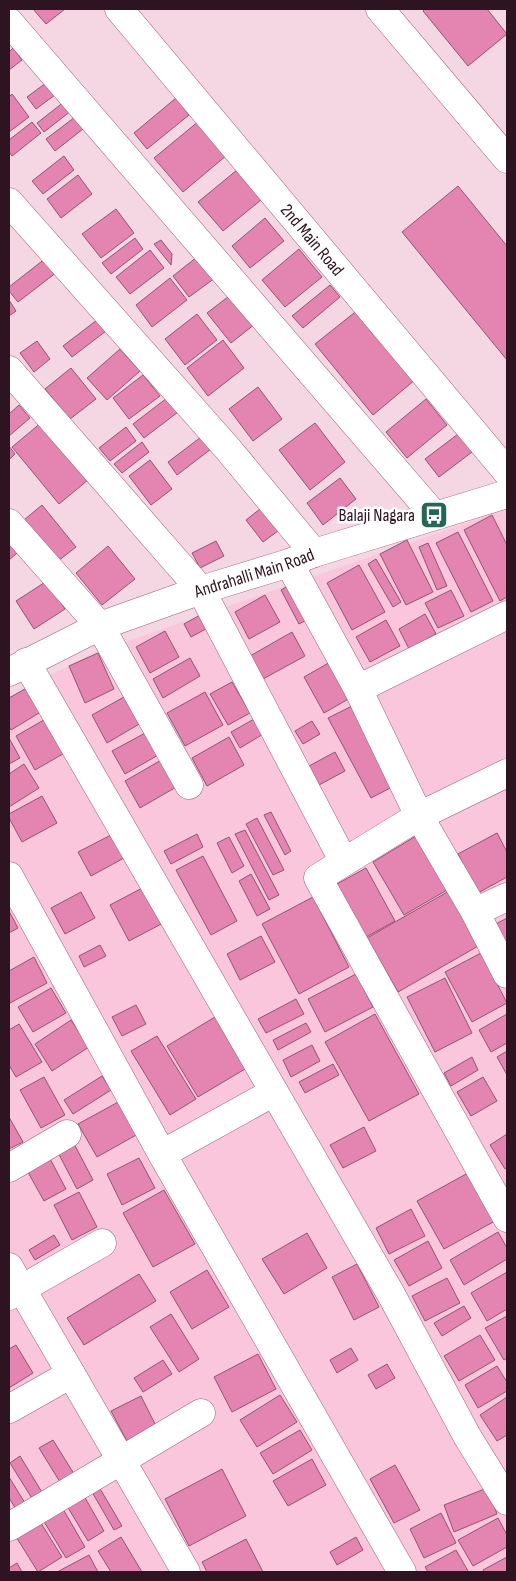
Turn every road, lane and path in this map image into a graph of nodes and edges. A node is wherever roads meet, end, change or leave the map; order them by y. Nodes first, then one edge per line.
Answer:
1 (119, 9) edge
2 (380, 9) edge
3 (9, 22) edge
4 (507, 159) edge
5 (9, 202) edge
6 (9, 370) edge
7 (507, 472) edge
8 (507, 494) edge
9 (434, 515) junction
10 (9, 523) edge
11 (302, 558) junction
12 (201, 590) junction
13 (507, 615) edge
14 (100, 626) junction
15 (17, 667) edge
16 (358, 689) junction
17 (507, 773) edge
18 (189, 785) dead end
19 (418, 816) junction
20 (344, 862) junction
21 (9, 876) edge
22 (507, 897) edge
23 (475, 912) junction
24 (507, 974) edge
25 (274, 1092) junction
26 (67, 1134) dead end
27 (162, 1154) junction
28 (9, 1168) edge
29 (507, 1218) edge
30 (102, 1243) dead end
31 (13, 1284) edge
32 (71, 1374) junction
33 (9, 1409) edge
34 (201, 1413) dead end
35 (121, 1460) junction
36 (507, 1501) edge
37 (9, 1527) edge
38 (186, 1572) edge
39 (402, 1572) edge

1 - 7 street, 2nd Main Road
2 - 4 street
3 - 9 street
5 - 11 street
6 - 12 street
8 - 9 street, Andrahalli Main Road
9 - 11 street, Andrahalli Main Road
10 - 14 street
11 - 12 street, Andrahalli Main Road
11 - 16 street
12 - 14 street, Andrahalli Main Road
12 - 20 street
13 - 16 street
14 - 15 street, Andrahalli Main Road
14 - 18 street
15 - 25 street
16 - 19 street
17 - 19 street
19 - 20 street
19 - 23 street
20 - 29 street
21 - 27 street
22 - 23 street
23 - 24 street
25 - 27 street
25 - 36 street
26 - 28 street
27 - 39 street
30 - 31 street
31 - 32 street
32 - 33 street
32 - 35 street
34 - 35 street
35 - 37 street
35 - 38 street

